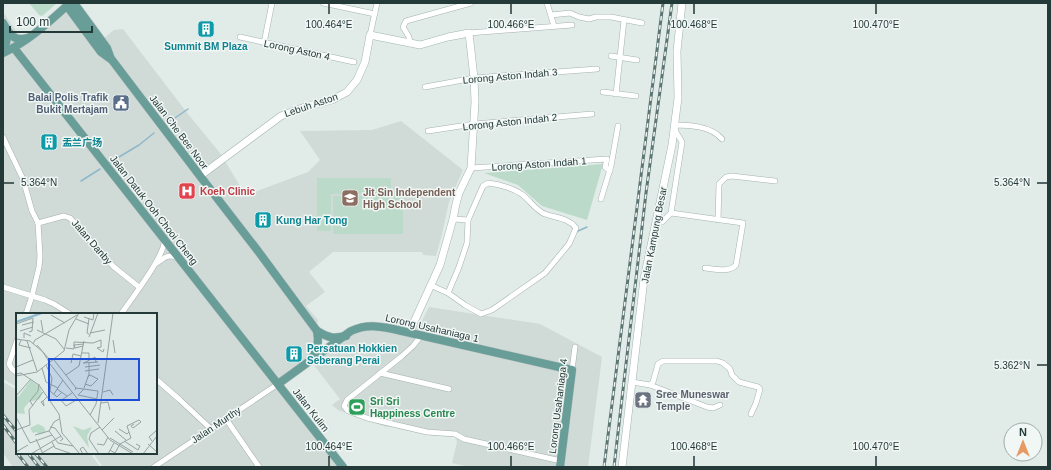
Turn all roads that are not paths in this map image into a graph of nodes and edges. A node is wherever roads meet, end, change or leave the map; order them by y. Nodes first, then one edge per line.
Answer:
1 (272, 3) edge
2 (323, 3) edge
3 (377, 3) edge
4 (471, 3) edge
5 (547, 3) edge
6 (682, 3) edge
7 (71, 4) edge
8 (375, 14) junction
9 (551, 15) junction
10 (624, 20) junction
11 (642, 23) dead end
12 (572, 25) dead end
13 (5, 26) edge
14 (554, 26) junction
15 (469, 33) junction
16 (370, 35) junction
17 (32, 36) junction
18 (240, 37) dead end
19 (264, 43) junction
20 (410, 43) junction
21 (14, 48) junction
22 (3, 50) edge
23 (3, 53) edge
24 (611, 56) dead end
25 (620, 57) junction
26 (637, 60) dead end
27 (354, 62) dead end
28 (597, 69) dead end
29 (474, 78) junction
30 (425, 86) dead end
31 (603, 92) dead end
32 (616, 94) junction
33 (636, 96) dead end
34 (592, 114) dead end
35 (474, 124) junction
36 (674, 125) junction
37 (618, 126) dead end
38 (428, 131) dead end
39 (3, 137) edge
40 (722, 140) dead end
41 (471, 168) junction
42 (610, 170) junction
43 (200, 176) junction
44 (775, 181) dead end
45 (601, 199) dead end
46 (671, 213) junction
47 (453, 219) junction
48 (468, 220) junction
49 (718, 220) junction
50 (38, 223) junction
51 (656, 223) junction
52 (164, 239) junction
53 (180, 260) junction
54 (156, 264) junction
55 (705, 268) dead end
56 (430, 285) junction
57 (3, 287) edge
58 (139, 287) junction
59 (448, 293) junction
60 (32, 296) junction
61 (26, 313) edge
62 (68, 313) edge
63 (122, 313) edge
64 (317, 331) junction
65 (409, 333) junction
66 (346, 336) junction
67 (421, 336) junction
68 (16, 343) edge
69 (575, 347) dead end
70 (308, 362) junction
71 (572, 370) junction
72 (16, 372) edge
73 (380, 373) junction
74 (157, 380) edge
75 (632, 382) junction
76 (278, 384) junction
77 (650, 385) junction
78 (449, 389) dead end
79 (720, 405) dead end
80 (751, 414) dead end
81 (226, 419) junction
82 (211, 429) junction
83 (561, 464) edge
84 (340, 466) edge
85 (154, 467) edge
86 (259, 467) edge
87 (622, 467) edge

1 - 19 street
2 - 8 street
3 - 8 street, Lebuh Aston
4 - 20 street
5 - 9 street
6 - 36 street, Jalan Kampung Besar
7 - 17 main road
7 - 43 main road, Jalan Che Bee Noor
8 - 16 street, Lebuh Aston
9 - 10 street
9 - 14 street
10 - 11 street
10 - 25 street
12 - 14 street
13 - 17 main road
13 - 22 main road
14 - 15 street
15 - 20 street
15 - 29 street
16 - 20 street
16 - 43 street, Lebuh Aston
17 - 21 main road
18 - 19 street, Lorong Aston 4
19 - 27 street, Lorong Aston 4
21 - 23 main road
21 - 52 main road, Jalan Datuk Ooh Chooi Cheng
24 - 25 street
25 - 26 street
25 - 32 street
28 - 29 street, Lorong Aston Indah 3
29 - 30 street, Lorong Aston Indah 3
29 - 35 street
31 - 32 street
32 - 33 street
34 - 35 street, Lorong Aston Indah 2
35 - 38 street, Lorong Aston Indah 2
35 - 41 street
36 - 40 street
36 - 46 street
36 - 51 street, Jalan Kampung Besar
37 - 42 street
39 - 50 street
41 - 42 street, Lorong Aston Indah 1
41 - 47 street
42 - 45 street
43 - 64 main road, Jalan Che Bee Noor
44 - 49 street
46 - 49 street
46 - 51 street
47 - 48 street
47 - 56 street
48 - 59 street
48 - 59 street
49 - 55 street
50 - 58 street, Jalan Danby
50 - 60 street
51 - 75 street, Jalan Kampung Besar
52 - 53 main road, Jalan Datuk Ooh Chooi Cheng
52 - 54 street
53 - 54 street
53 - 76 main road, Jalan Datuk Ooh Chooi Cheng
54 - 58 street
56 - 59 street
56 - 65 street
57 - 60 street
58 - 63 street
60 - 61 street
60 - 62 street
64 - 66 main road
64 - 70 main road
65 - 66 main road, Lorong Usahaniaga 1
65 - 67 main road, Lorong Usahaniaga 1
66 - 70 main road, Lorong Usahaniaga 1
67 - 71 main road, Lorong Usahaniaga 1
67 - 73 street
68 - 72 street
69 - 71 street, Lorong Usahaniaga 4
70 - 76 main road, Lorong Usahaniaga 1
71 - 83 main road, Lorong Usahaniaga 4
73 - 78 street
73 - 83 street
74 - 82 street
75 - 77 street
75 - 87 street, Jalan Kampung Besar
76 - 81 street, Jalan Murthy
76 - 84 main road, Jalan Kulim
77 - 79 street
77 - 80 street
81 - 82 street, Jalan Murthy
81 - 86 street
82 - 85 street, Jalan Murthy

